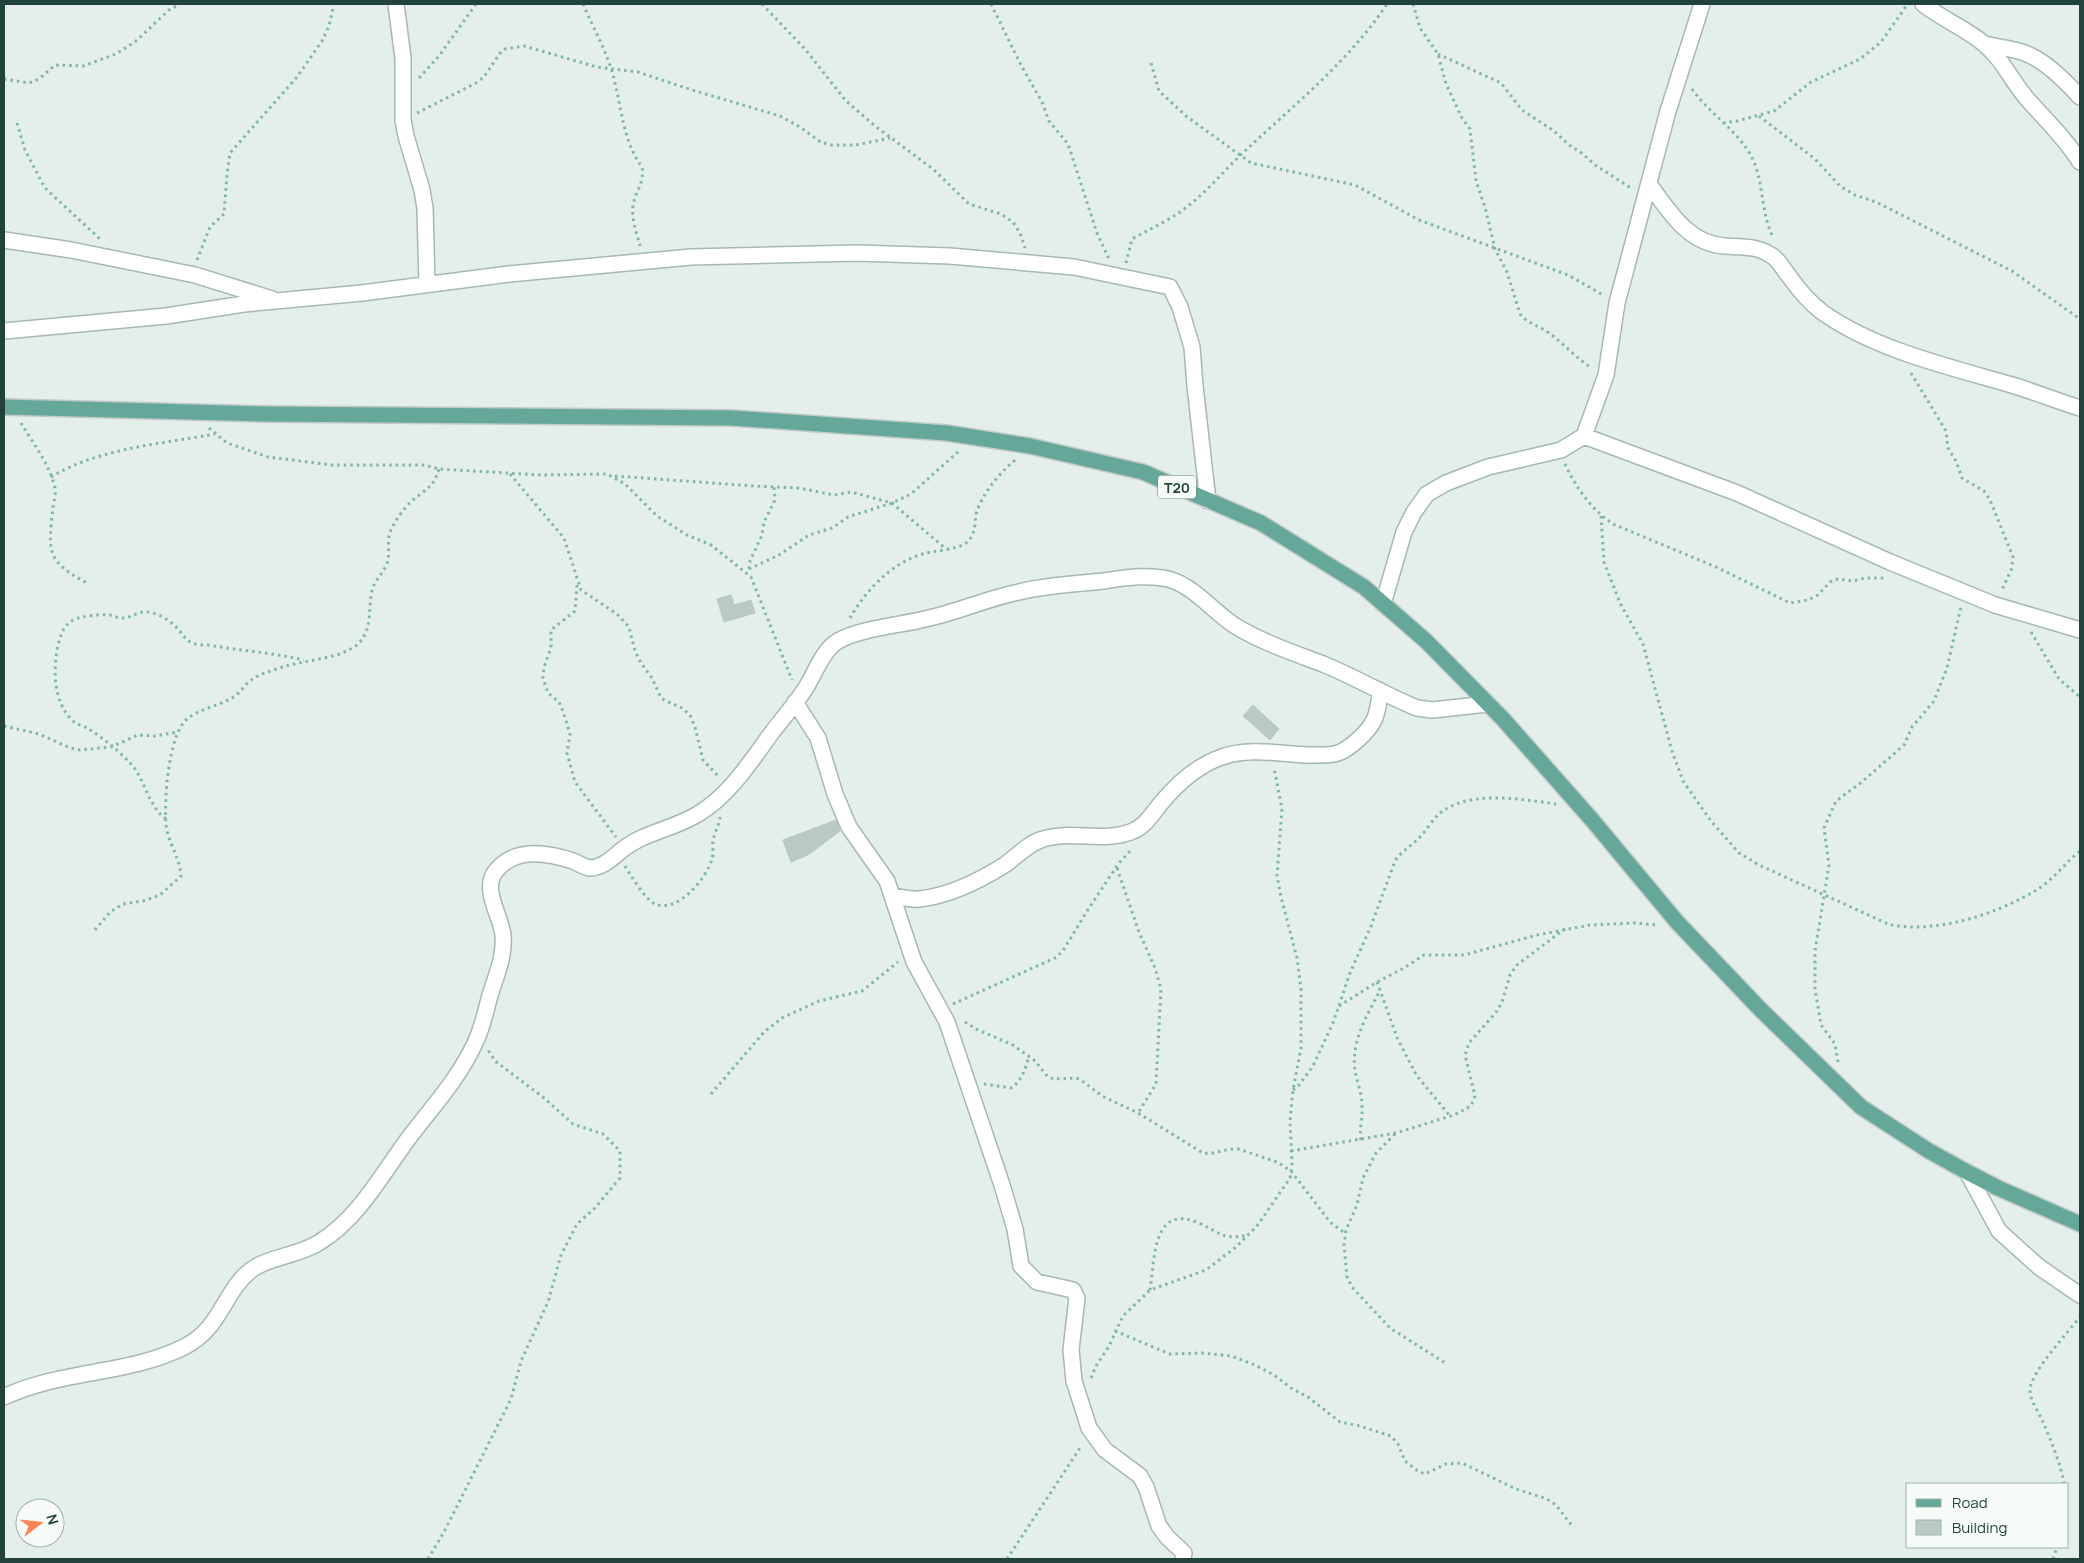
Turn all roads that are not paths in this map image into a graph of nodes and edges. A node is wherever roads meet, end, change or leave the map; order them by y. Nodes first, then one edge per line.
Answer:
1 (396, 4) edge
2 (1702, 4) edge
3 (1923, 4) edge
4 (1984, 44) junction
5 (2080, 97) edge
6 (2080, 162) edge
7 (1648, 189) junction
8 (4, 240) edge
9 (427, 284) junction
10 (281, 301) junction
11 (4, 331) edge
12 (8, 407) edge
13 (2080, 408) edge
14 (1584, 436) junction
15 (1208, 500) junction
16 (1383, 604) junction
17 (2080, 630) edge
18 (1381, 691) junction
19 (797, 700) junction
20 (1488, 704) junction
21 (892, 896) junction
22 (1967, 1172) junction
23 (2080, 1224) edge
24 (2080, 1295) edge
25 (4, 1397) edge
26 (1183, 1559) edge

1 - 9 street
2 - 7 street
3 - 4 street
4 - 5 street
4 - 6 street
7 - 13 street
7 - 14 street
8 - 10 street
9 - 10 street
9 - 15 street
10 - 11 street
12 - 15 main road, T20
14 - 16 street
14 - 17 street
15 - 16 main road, T20
16 - 20 main road, T20
18 - 19 street
18 - 20 street
18 - 21 street
19 - 21 street
19 - 25 street
20 - 22 main road, T20
21 - 26 street
22 - 23 main road, T20
22 - 24 street

